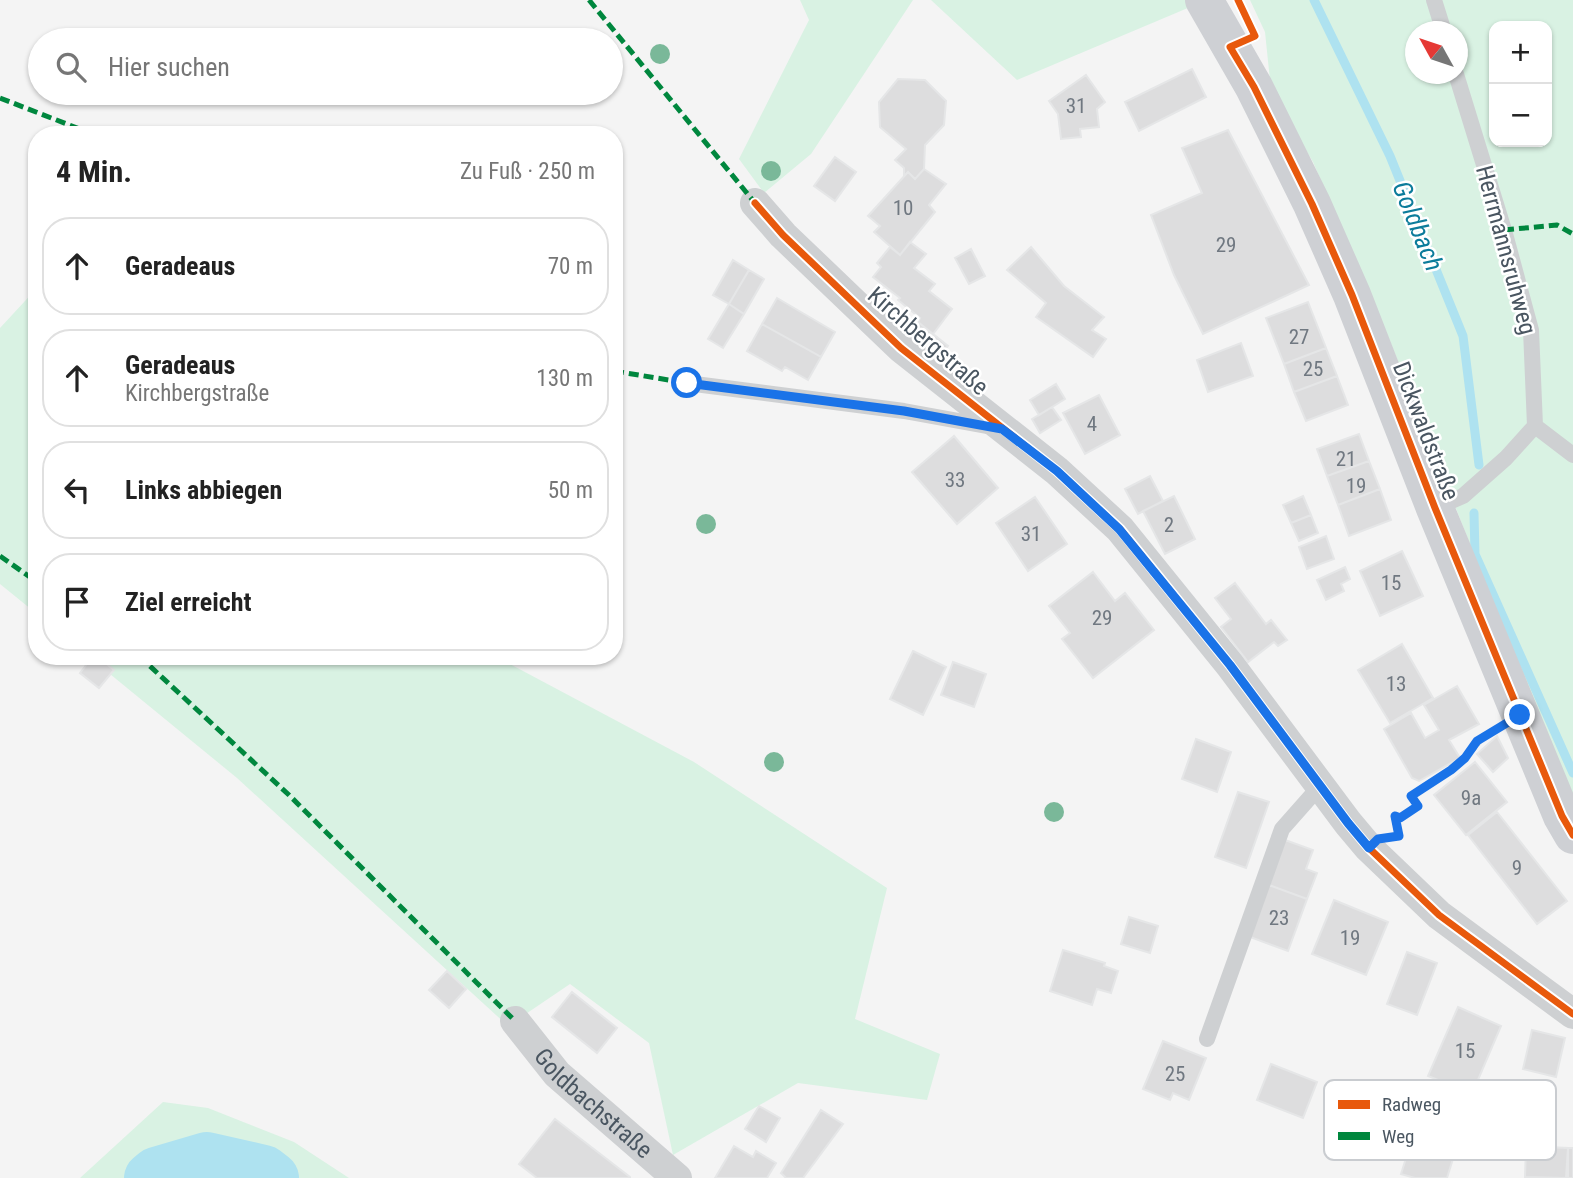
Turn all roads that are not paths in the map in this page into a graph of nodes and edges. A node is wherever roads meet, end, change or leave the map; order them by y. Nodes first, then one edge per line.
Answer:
1 (1204, 0) edge
2 (1434, 0) edge
3 (1441, 21) edge
4 (1459, 84) edge
5 (755, 203) dead end
6 (687, 383) dead end
7 (1535, 426) junction
8 (1002, 429) junction
9 (1573, 455) edge
10 (1435, 508) junction
11 (1320, 786) junction
12 (1573, 835) edge
13 (1573, 1014) edge
14 (515, 1021) dead end
15 (1207, 1039) dead end
16 (677, 1178) edge

1 - 10 street, Dickwaldstraße
2 - 3 lane
4 - 7 lane, Herrmannsruhweg
5 - 8 street, Kirchbergstraße
6 - 8 lane
7 - 9 lane
7 - 10 lane
8 - 11 street, Kirchbergstraße
10 - 12 street, Dickwaldstraße
11 - 13 street, Kirchbergstraße
11 - 15 lane
14 - 16 street, Goldbachstraße

